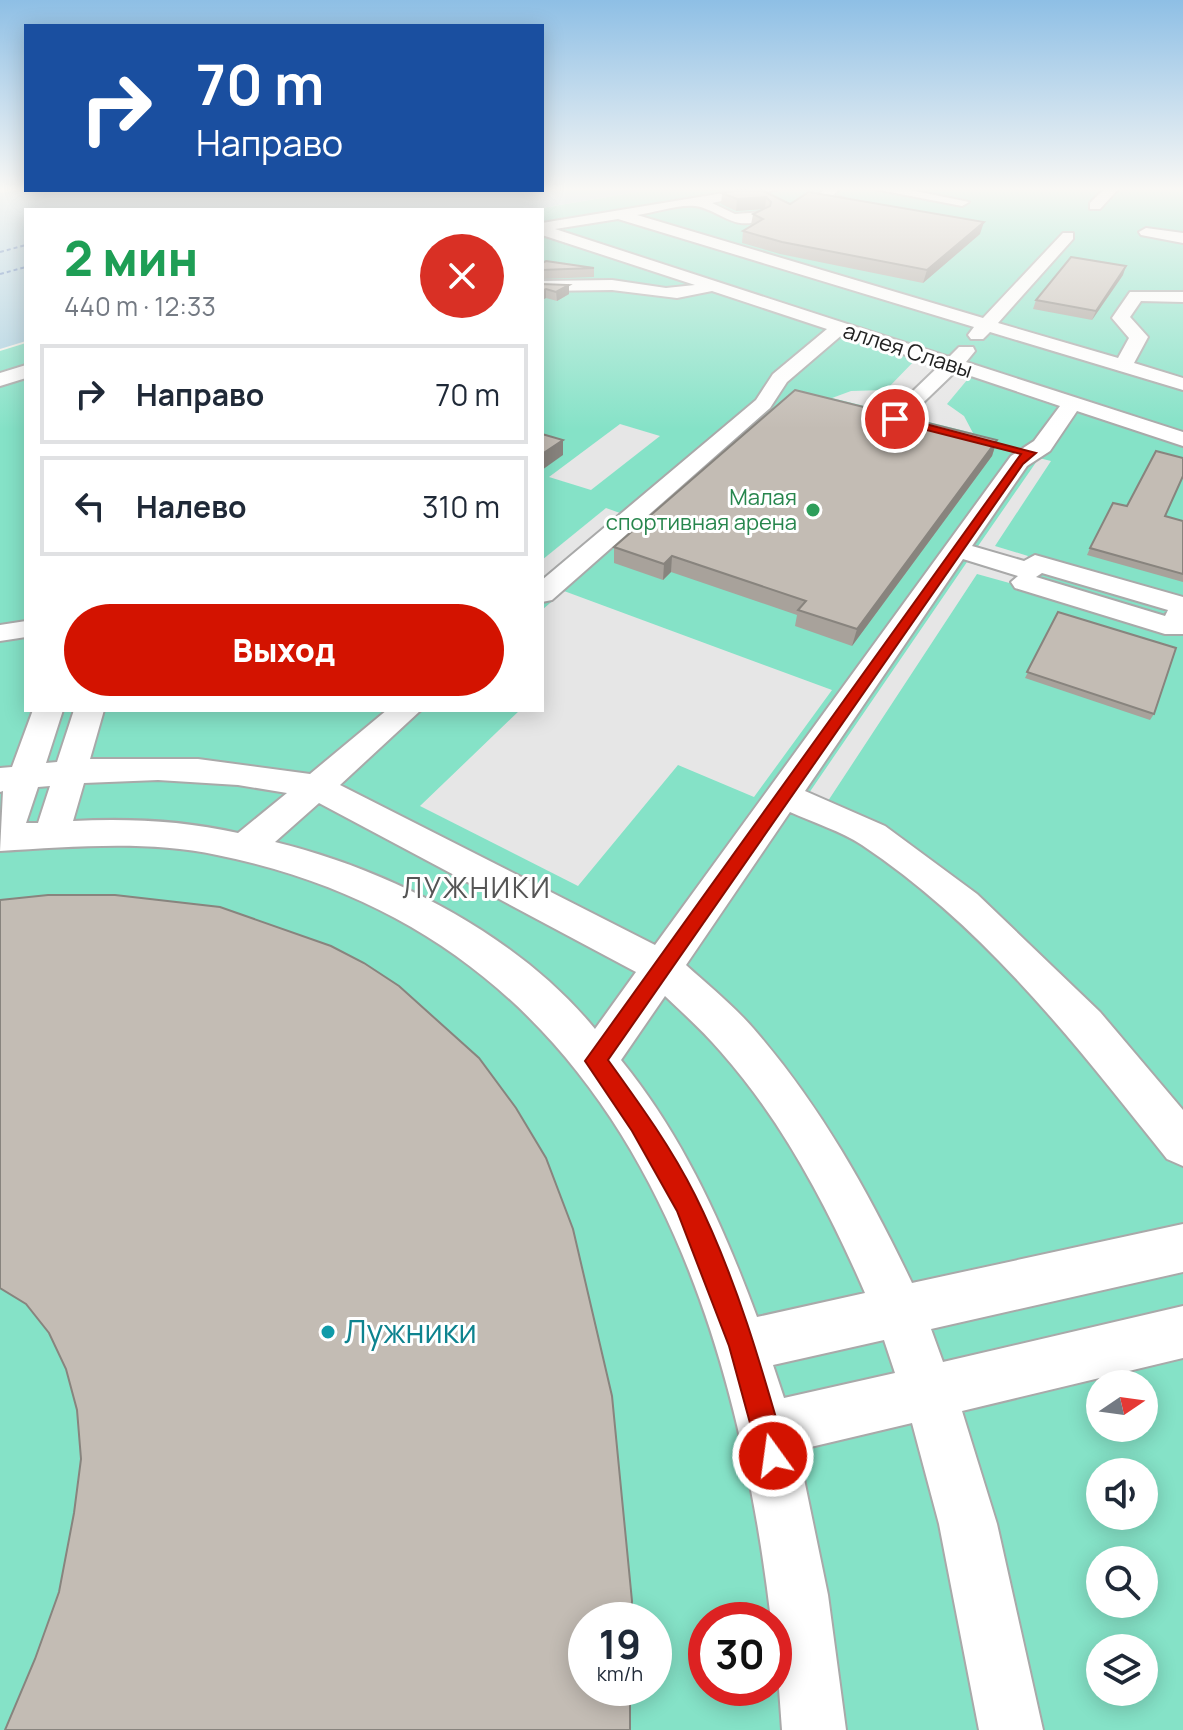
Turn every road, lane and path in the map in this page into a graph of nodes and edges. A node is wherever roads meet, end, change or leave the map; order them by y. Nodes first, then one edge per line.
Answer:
1 (658, 268) edge
2 (763, 268) edge
3 (1039, 268) edge
4 (544, 286) edge
5 (712, 286) junction
6 (1183, 297) edge
7 (839, 328) junction
8 (947, 337) dead end
9 (970, 344) junction
10 (1123, 366) junction
11 (24, 372) edge
12 (0, 380) edge
13 (1183, 384) edge
14 (1072, 403) junction
15 (922, 426) edge
16 (1183, 439) edge
17 (1003, 446) dead end
18 (1030, 453) junction
19 (957, 549) junction
20 (1030, 572) junction
21 (544, 592) edge
22 (24, 629) edge
23 (0, 633) edge
24 (47, 712) edge
25 (88, 712) edge
26 (404, 712) edge
27 (71, 772) junction
28 (12, 778) edge
29 (316, 787) junction
30 (783, 795) junction
31 (52, 833) junction
32 (2, 838) edge
33 (247, 846) junction
34 (662, 967) junction
35 (596, 1061) junction
36 (1183, 1144) edge
37 (1183, 1248) edge
38 (899, 1312) junction
39 (1183, 1332) edge
40 (742, 1346) junction
41 (929, 1392) junction
42 (766, 1430) junction
43 (814, 1730) edge
44 (1011, 1730) edge

1 - 5 street, аллея Славы
2 - 9 street, аллея Славы
3 - 9 street
4 - 5 street
5 - 7 street, аллея Славы
6 - 10 street
7 - 9 street, аллея Славы
7 - 21 street
8 - 9 street
9 - 10 street, аллея Славы
9 - 14 street, аллея Славы
9 - 15 street
10 - 13 street, аллея Славы
11 - 12 street
14 - 16 street, аллея Славы
14 - 18 street
17 - 18 street
18 - 19 street
19 - 20 street
19 - 30 street
20 - 20 street
22 - 23 street
24 - 28 street
25 - 27 street
26 - 29 street
27 - 28 street
27 - 29 street
27 - 31 street
28 - 32 street
29 - 33 street
29 - 34 street
30 - 34 street
30 - 36 street
31 - 32 street
31 - 33 street
33 - 35 street
34 - 35 street
34 - 38 street
35 - 40 street
37 - 38 street
38 - 40 street
38 - 41 street
39 - 41 street
40 - 42 street
41 - 42 street
41 - 44 street
42 - 43 street

